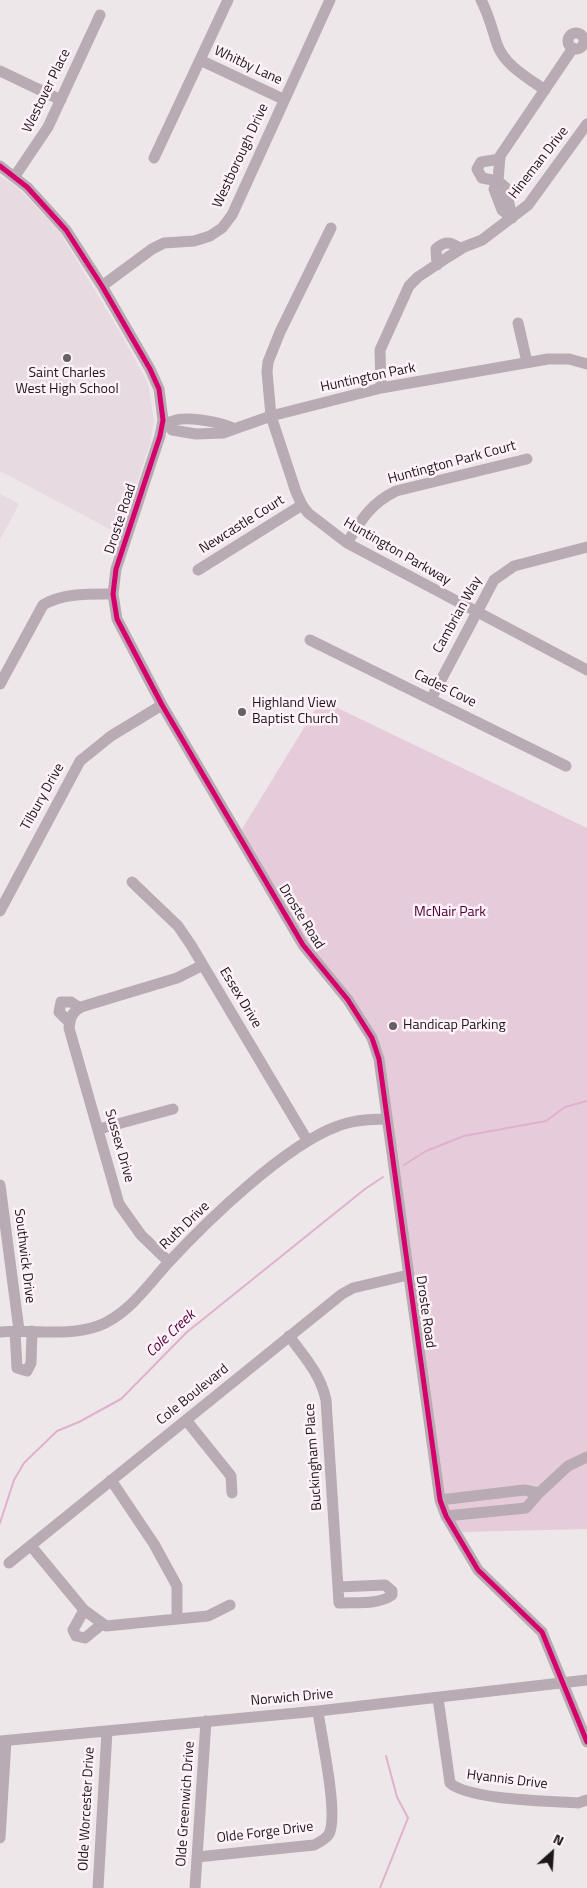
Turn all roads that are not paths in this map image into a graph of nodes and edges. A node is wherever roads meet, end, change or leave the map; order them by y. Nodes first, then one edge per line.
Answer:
1 (228, 0) edge
2 (330, 0) edge
3 (481, 0) edge
4 (100, 15) dead end
5 (573, 48) dead end
6 (200, 60) junction
7 (0, 71) edge
8 (545, 90) junction
9 (283, 99) junction
10 (60, 100) junction
11 (587, 124) edge
12 (154, 158) dead end
13 (500, 159) junction
14 (0, 166) edge
15 (16, 176) junction
16 (498, 182) junction
17 (512, 218) junction
18 (331, 228) dead end
19 (102, 286) junction
20 (518, 323) dead end
21 (527, 362) junction
22 (587, 364) edge
23 (381, 388) junction
24 (272, 416) junction
25 (166, 422) junction
26 (527, 460) dead end
27 (302, 505) junction
28 (347, 543) junction
29 (587, 547) edge
30 (198, 570) dead end
31 (113, 594) junction
32 (475, 612) junction
33 (310, 640) dead end
34 (587, 670) edge
35 (0, 684) edge
36 (431, 699) junction
37 (162, 705) junction
38 (566, 766) dead end
39 (132, 882) dead end
40 (0, 911) edge
41 (203, 965) junction
42 (80, 1008) junction
43 (70, 1023) junction
44 (173, 1109) dead end
45 (386, 1119) junction
46 (99, 1129) junction
47 (307, 1140) junction
48 (0, 1185) edge
49 (169, 1262) junction
50 (408, 1275) junction
51 (17, 1331) junction
52 (32, 1331) junction
53 (0, 1332) edge
54 (289, 1336) junction
55 (186, 1420) junction
56 (587, 1457) edge
57 (111, 1480) junction
58 (232, 1492) dead end
59 (539, 1493) junction
60 (440, 1500) junction
61 (446, 1516) junction
62 (31, 1546) junction
63 (10, 1563) dead end
64 (338, 1587) dead end
65 (230, 1605) dead end
66 (84, 1610) junction
67 (177, 1618) junction
68 (102, 1624) junction
69 (587, 1680) edge
70 (562, 1683) junction
71 (438, 1698) junction
72 (318, 1711) junction
73 (206, 1721) junction
74 (107, 1731) junction
75 (3, 1741) edge
76 (587, 1742) edge
77 (587, 1800) edge
78 (0, 1838) edge
79 (198, 1857) junction
80 (98, 1888) edge
81 (195, 1888) edge

1 - 6 street
2 - 9 street, Westborough Drive
3 - 8 street
4 - 10 street, Westover Place
5 - 8 street
6 - 9 street, Whitby Lane
6 - 12 street
7 - 10 street
8 - 13 street
9 - 19 street, Westborough Drive
10 - 15 street, Westover Place
11 - 17 street, Hineman Drive
13 - 16 street
13 - 16 street
14 - 15 street, Droste Road
15 - 19 street, Droste Road
16 - 17 street
17 - 23 street, Hineman Drive
18 - 24 street, Huntington Parkway
19 - 25 street, Droste Road
20 - 21 street
21 - 22 street, Huntington Park
21 - 23 street, Huntington Park
23 - 24 street, Huntington Park
24 - 25 street, Huntington Park
24 - 27 street, Huntington Parkway
25 - 31 street, Droste Road
26 - 28 street, Huntington Park Court
27 - 28 street, Huntington Parkway
27 - 30 street, Newcastle Court
28 - 32 street, Huntington Parkway
29 - 32 street, Cambrian Way
31 - 35 street
31 - 37 street, Droste Road
32 - 34 street, Huntington Parkway
32 - 36 street, Cambrian Way
33 - 36 street, Cades Cove
36 - 38 street, Cades Cove
37 - 40 street, Tilbury Drive
37 - 45 street, Droste Road
39 - 41 street, Essex Drive
41 - 42 street, Sussex Drive
41 - 47 street, Essex Drive
42 - 43 street
42 - 43 street, Sussex Drive
43 - 46 street, Sussex Drive
44 - 46 street
45 - 47 street, Ruth Drive
45 - 50 street, Droste Road
46 - 49 street, Sussex Drive
47 - 49 street, Ruth Drive
48 - 51 street, Southwick Drive
49 - 52 street, Ruth Drive
50 - 54 street, Cole Boulevard
50 - 60 street, Droste Road
51 - 52 street, Ruth Drive
51 - 52 street, Southwick Drive
51 - 53 street, Ruth Drive
54 - 55 street, Cole Boulevard
54 - 64 street, Buckingham Place
55 - 57 street, Cole Boulevard
55 - 58 street
56 - 59 street
57 - 62 street, Cole Boulevard
57 - 67 street
59 - 60 street
59 - 61 street
60 - 61 street, Droste Road
61 - 70 street, Droste Road
62 - 63 street, Cole Boulevard
62 - 66 street
65 - 67 street
66 - 68 street
66 - 68 street
67 - 68 street
69 - 70 street, Norwich Drive
70 - 71 street, Norwich Drive
70 - 76 street, Droste Road
71 - 72 street, Norwich Drive
71 - 77 street, Hyannis Drive
72 - 73 street, Norwich Drive
72 - 79 street, Olde Forge Drive
73 - 74 street, Norwich Drive
73 - 79 street, Olde Greenwich Drive
74 - 75 street, Norwich Drive
74 - 80 street, Olde Worcester Drive
75 - 78 street
79 - 81 street, Olde Greenwich Drive

